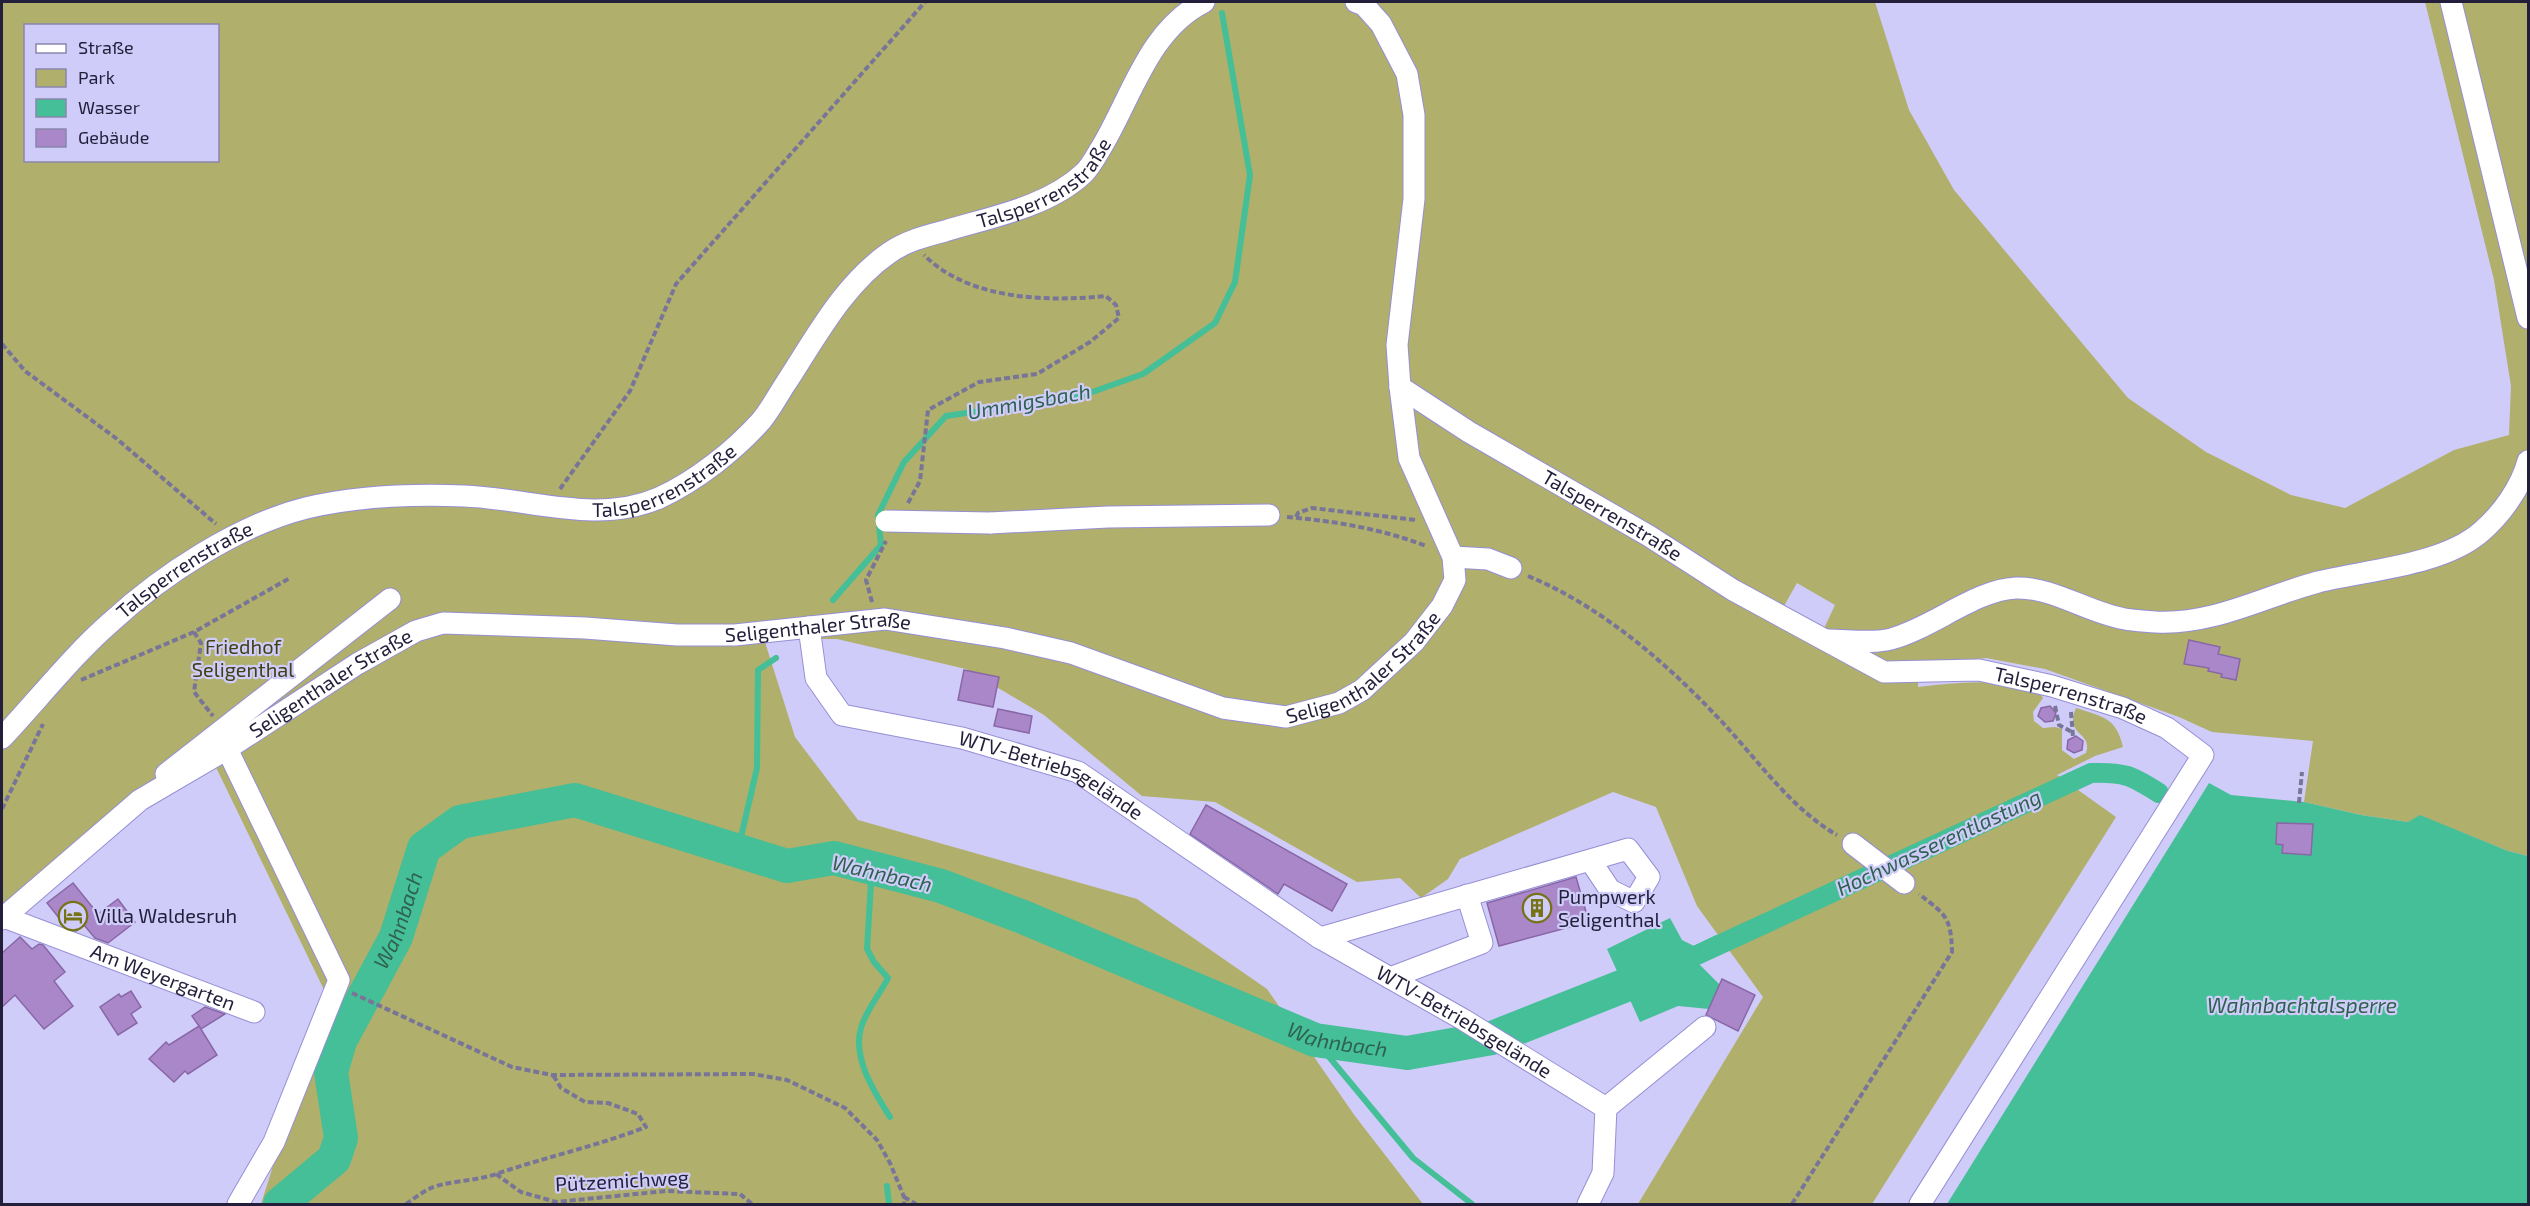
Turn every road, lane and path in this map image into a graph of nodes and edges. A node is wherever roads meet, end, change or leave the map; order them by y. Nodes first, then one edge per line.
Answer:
1 (925, 2) edge
2 (1204, 2) edge
3 (1356, 2) edge
4 (2451, 2) edge
5 (910, 241) junction
6 (2529, 318) edge
7 (2, 344) edge
8 (1400, 387) junction
9 (2529, 461) edge
10 (548, 505) junction
11 (906, 506) dead end
12 (1269, 516) joint
13 (1296, 517) junction
14 (1438, 523) junction
15 (887, 528) joint
16 (231, 537) junction
17 (1453, 557) junction
18 (1511, 568) joint
19 (290, 578) dead end
20 (390, 599) dead end
21 (885, 619) junction
22 (809, 627) junction
23 (194, 632) junction
24 (1824, 640) junction
25 (79, 681) dead end
26 (2055, 687) junction
27 (2076, 694) junction
28 (213, 716) dead end
29 (46, 719) dead end
30 (2, 738) edge
31 (227, 749) junction
32 (2302, 772) dead end
33 (140, 800) junction
34 (2299, 803) dead end
35 (2, 809) edge
36 (1853, 844) joint
37 (1590, 860) dead end
38 (1904, 883) joint
39 (1467, 895) junction
40 (3, 918) edge
41 (1320, 938) junction
42 (1390, 978) junction
43 (347, 990) dead end
44 (254, 1012) dead end
45 (1705, 1027) dead end
46 (552, 1075) junction
47 (1606, 1108) junction
48 (496, 1174) junction
49 (904, 1197) junction
50 (237, 1204) edge
51 (406, 1204) edge
52 (752, 1204) edge
53 (904, 1204) edge
54 (915, 1204) edge
55 (1588, 1204) edge
56 (1792, 1204) edge
57 (1920, 1204) edge

1 - 10 path
2 - 5 street, Talsperrenstraße
3 - 8 street
4 - 6 street
5 - 10 street, Talsperrenstraße
5 - 11 path
7 - 16 path
8 - 14 street, Seligenthaler Straße
8 - 24 street, Talsperrenstraße
9 - 24 street
10 - 16 street, Talsperrenstraße
12 - 13 path
12 - 15 street, bridge
13 - 14 path
13 - 17 path
14 - 17 street, Seligenthaler Straße
15 - 21 path
16 - 30 street, Talsperrenstraße
17 - 18 street
17 - 21 street, Seligenthaler Straße
18 - 36 path
19 - 23 path
20 - 33 street
21 - 22 street, Seligenthaler Straße
22 - 31 street, Seligenthaler Straße
22 - 41 street, WTV-Betriebsgelände
23 - 25 path
23 - 28 path
24 - 26 street, Talsperrenstraße
26 - 27 street, Talsperrenstraße
26 - 27 path
27 - 57 street, Talsperrenstraße
29 - 35 path
31 - 33 street, Seligenthaler Straße
31 - 50 street
32 - 34 path
33 - 40 street, Seligenthaler Straße
36 - 38 street
37 - 39 street
38 - 56 path
39 - 41 street
39 - 42 street
40 - 44 street, Am Weyergarten
41 - 42 street, WTV-Betriebsgelände
42 - 47 street, WTV-Betriebsgelände
43 - 46 path
45 - 47 street
46 - 48 path
46 - 49 path
47 - 55 street
48 - 51 path
48 - 52 path, Pützemichweg
49 - 53 path
49 - 54 path

